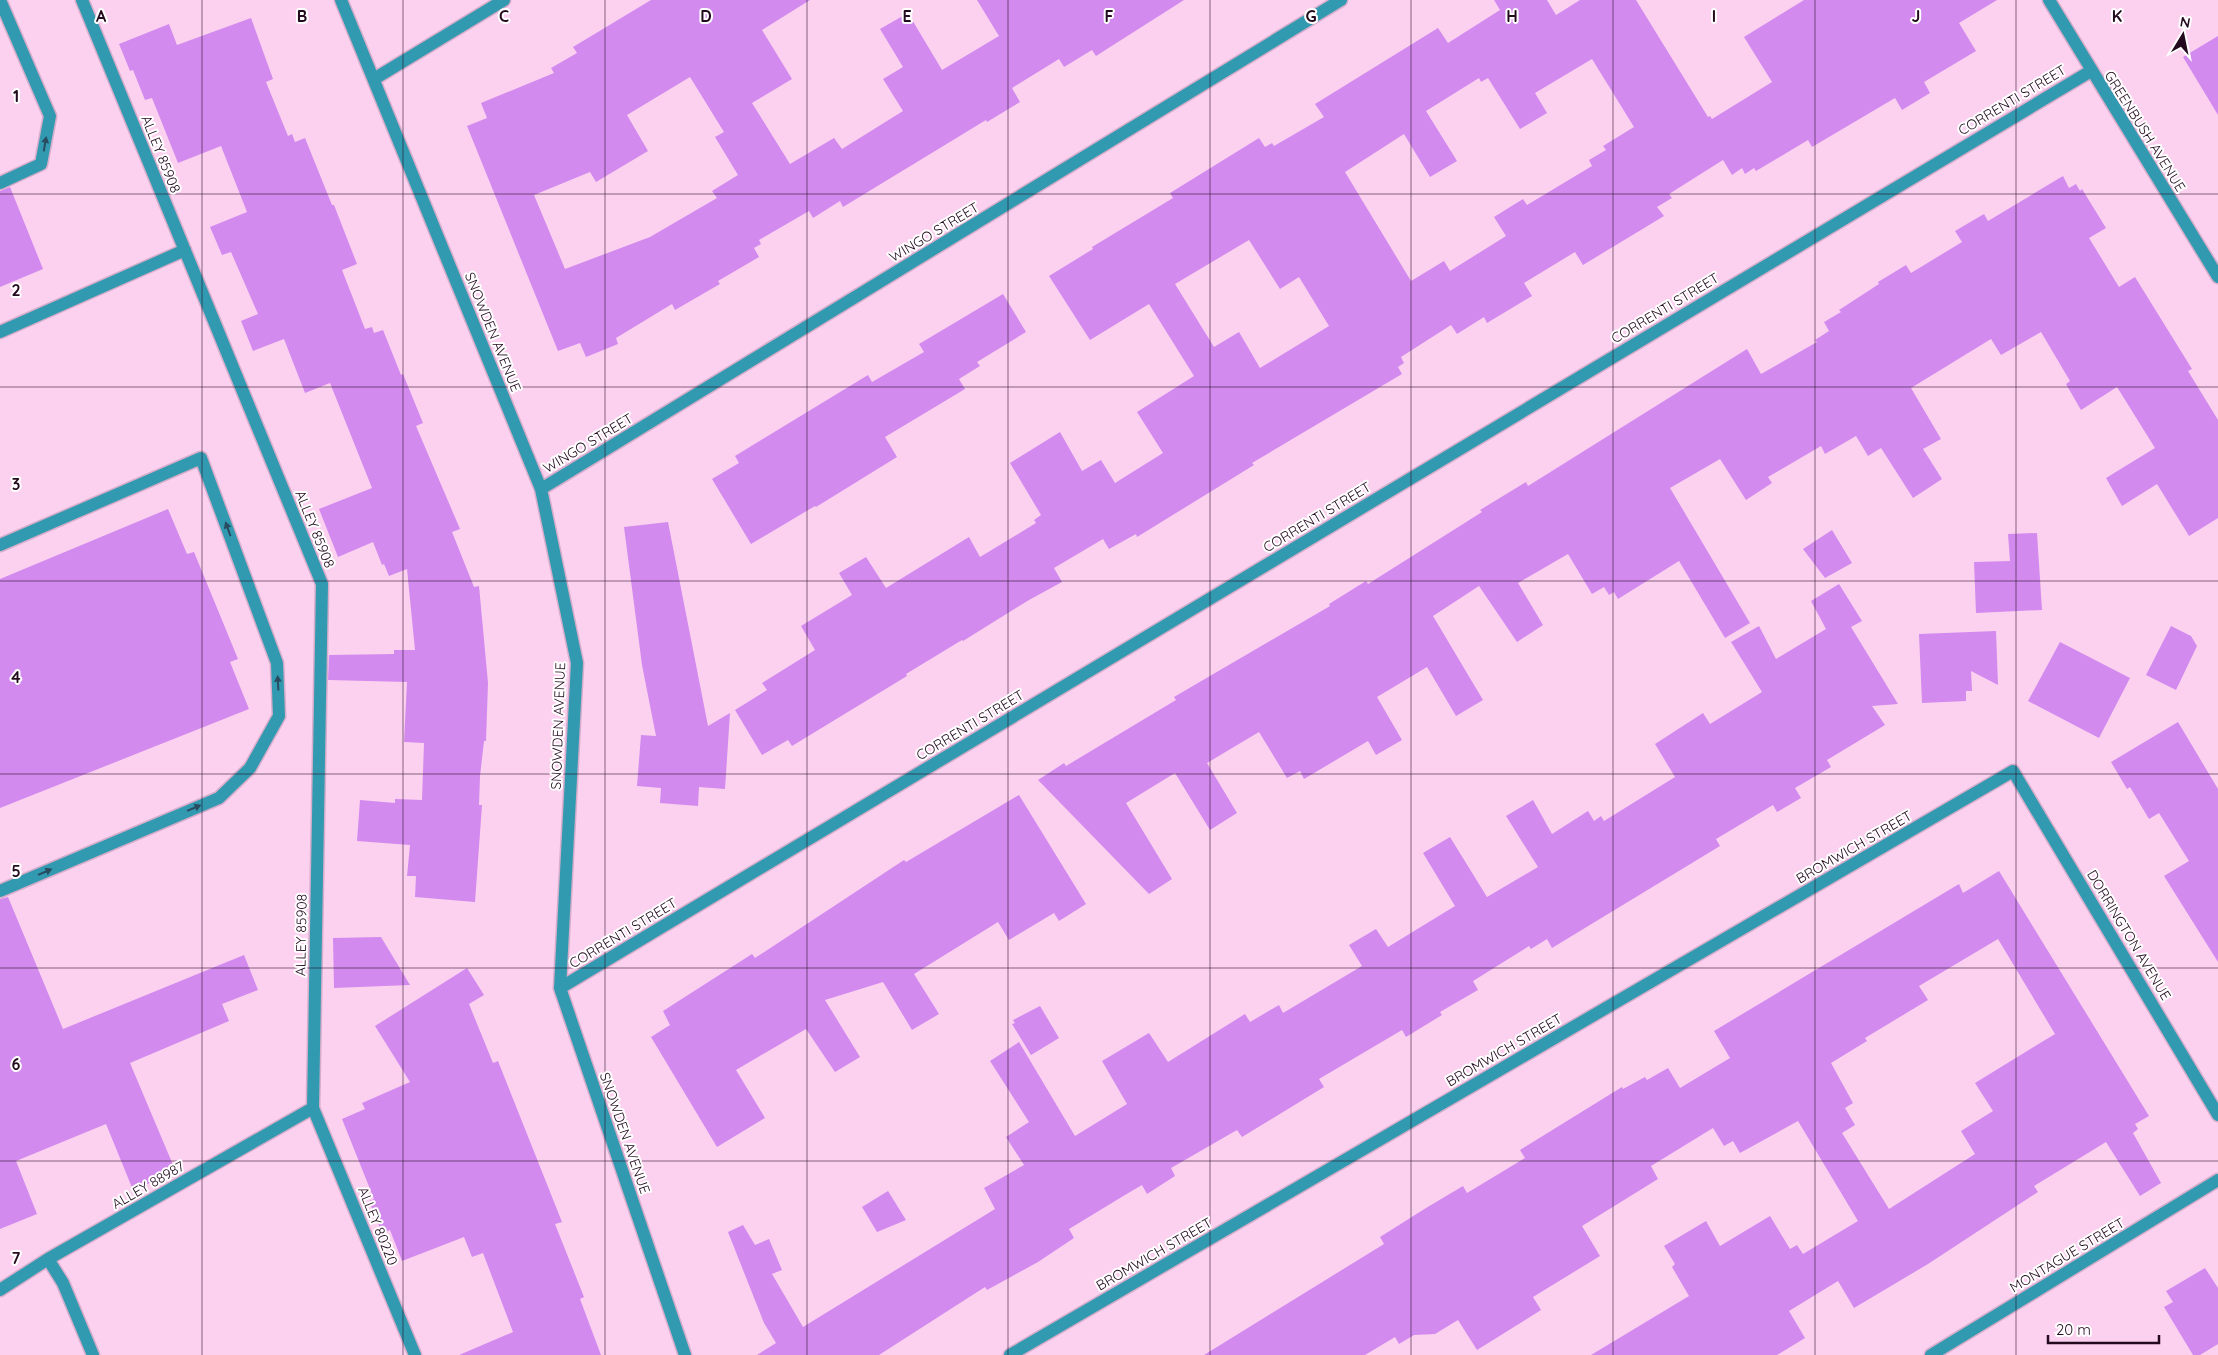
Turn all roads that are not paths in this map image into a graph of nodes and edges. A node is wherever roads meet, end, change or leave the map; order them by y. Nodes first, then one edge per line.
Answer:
1 (0, 0) edge
2 (82, 0) edge
3 (341, 0) edge
4 (504, 0) edge
5 (1341, 0) edge
6 (2049, 0) edge
7 (2091, 71) junction
8 (374, 79) junction
9 (0, 183) edge
10 (185, 250) junction
11 (2218, 276) edge
12 (0, 332) edge
13 (542, 489) junction
14 (0, 545) edge
15 (2013, 771) joint
16 (0, 891) edge
17 (560, 988) junction
18 (313, 1108) junction
19 (2218, 1115) edge
20 (2218, 1180) edge
21 (48, 1259) junction
22 (0, 1290) edge
23 (93, 1355) edge
24 (415, 1355) edge
25 (685, 1355) edge
26 (1010, 1355) edge
27 (1931, 1355) edge

9 -> 1 street
2 - 10 street, ALLEY 85908
3 - 8 street, SNOWDEN AVENUE
4 - 8 street
5 - 13 street, WINGO STREET
6 - 7 street, GREENBUSH AVENUE
7 - 11 street, GREENBUSH AVENUE
7 - 17 street, CORRENTI STREET
8 - 13 street, SNOWDEN AVENUE
10 - 12 street
10 - 18 street, ALLEY 85908
13 - 17 street, SNOWDEN AVENUE
16 -> 14 street
15 - 19 street, DORRINGTON AVENUE
15 - 26 street, BROMWICH STREET
17 - 25 street, SNOWDEN AVENUE
18 - 21 street, ALLEY 88987
18 - 24 street, ALLEY 80220
20 - 27 street, MONTAGUE STREET
21 - 22 street, ALLEY 88987
21 - 23 street

